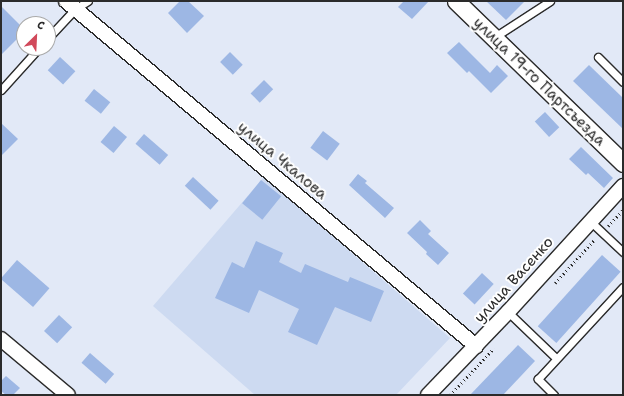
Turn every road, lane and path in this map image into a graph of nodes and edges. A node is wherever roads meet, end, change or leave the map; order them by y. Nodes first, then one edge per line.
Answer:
1 (88, 1) edge
2 (550, 1) edge
3 (460, 2) edge
4 (71, 5) edge
5 (56, 27) edge
6 (493, 38) junction
7 (32, 56) edge
8 (598, 57) dead end
9 (623, 82) edge
10 (1, 90) edge
11 (623, 163) edge
12 (623, 186) edge
13 (590, 221) junction
14 (623, 252) edge
15 (623, 287) edge
16 (508, 312) junction
17 (1, 339) edge
18 (476, 346) junction
19 (556, 358) junction
20 (430, 394) edge
21 (68, 395) edge
22 (554, 395) edge

1 - 4 lane
2 - 6 lane
3 - 6 street, улица 19-го Партсъезда
4 - 5 lane
4 - 18 street, улица Чкалова
6 - 11 street, улица 19-го Партсъезда
7 - 10 lane
8 - 9 lane
12 - 13 street, улица Васенко
13 - 14 lane
13 - 16 street, улица Васенко
15 - 19 lane
16 - 18 street, улица Васенко
16 - 19 lane
17 - 21 street
18 - 20 street, улица Васенко
19 - 22 lane

